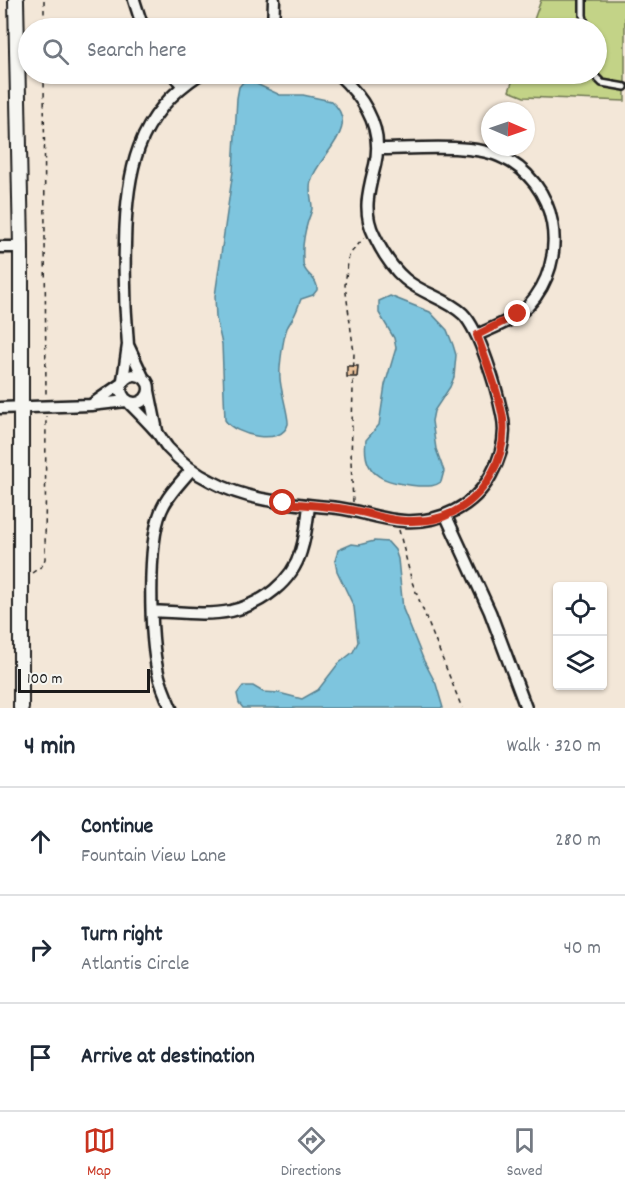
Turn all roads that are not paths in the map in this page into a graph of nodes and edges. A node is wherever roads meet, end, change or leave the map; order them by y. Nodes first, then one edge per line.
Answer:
1 (16, 0) edge
2 (134, 0) edge
3 (274, 0) edge
4 (583, 0) edge
5 (140, 18) edge
6 (273, 18) edge
7 (584, 18) edge
8 (349, 84) edge
9 (607, 84) edge
10 (182, 85) edge
11 (625, 87) edge
12 (377, 149) junction
13 (0, 247) edge
14 (21, 247) junction
15 (477, 335) junction
16 (128, 345) junction
17 (143, 377) junction
18 (122, 382) junction
19 (149, 390) junction
20 (128, 403) junction
21 (91, 405) junction
22 (21, 407) junction
23 (0, 408) edge
24 (157, 432) junction
25 (191, 470) junction
26 (309, 506) junction
27 (446, 516) junction
28 (152, 611) junction
29 (21, 708) edge
30 (171, 708) edge
31 (526, 708) edge

1 - 14 street
2 - 5 street
3 - 6 street
4 - 7 lane
8 - 12 street
9 - 11 lane
10 - 16 street
12 - 15 street
12 - 15 street
13 - 14 street
14 - 22 street
15 - 27 street
16 - 17 street
16 - 18 street
17 - 18 street
17 - 19 street
18 - 20 street
18 - 21 street
19 - 20 street
19 - 24 street
20 - 21 street
20 - 24 street
21 - 22 street
22 - 23 street
22 - 29 street
24 - 25 street
25 - 26 street
25 - 28 street
26 - 27 street
26 - 28 street
27 - 31 street
28 - 30 street

